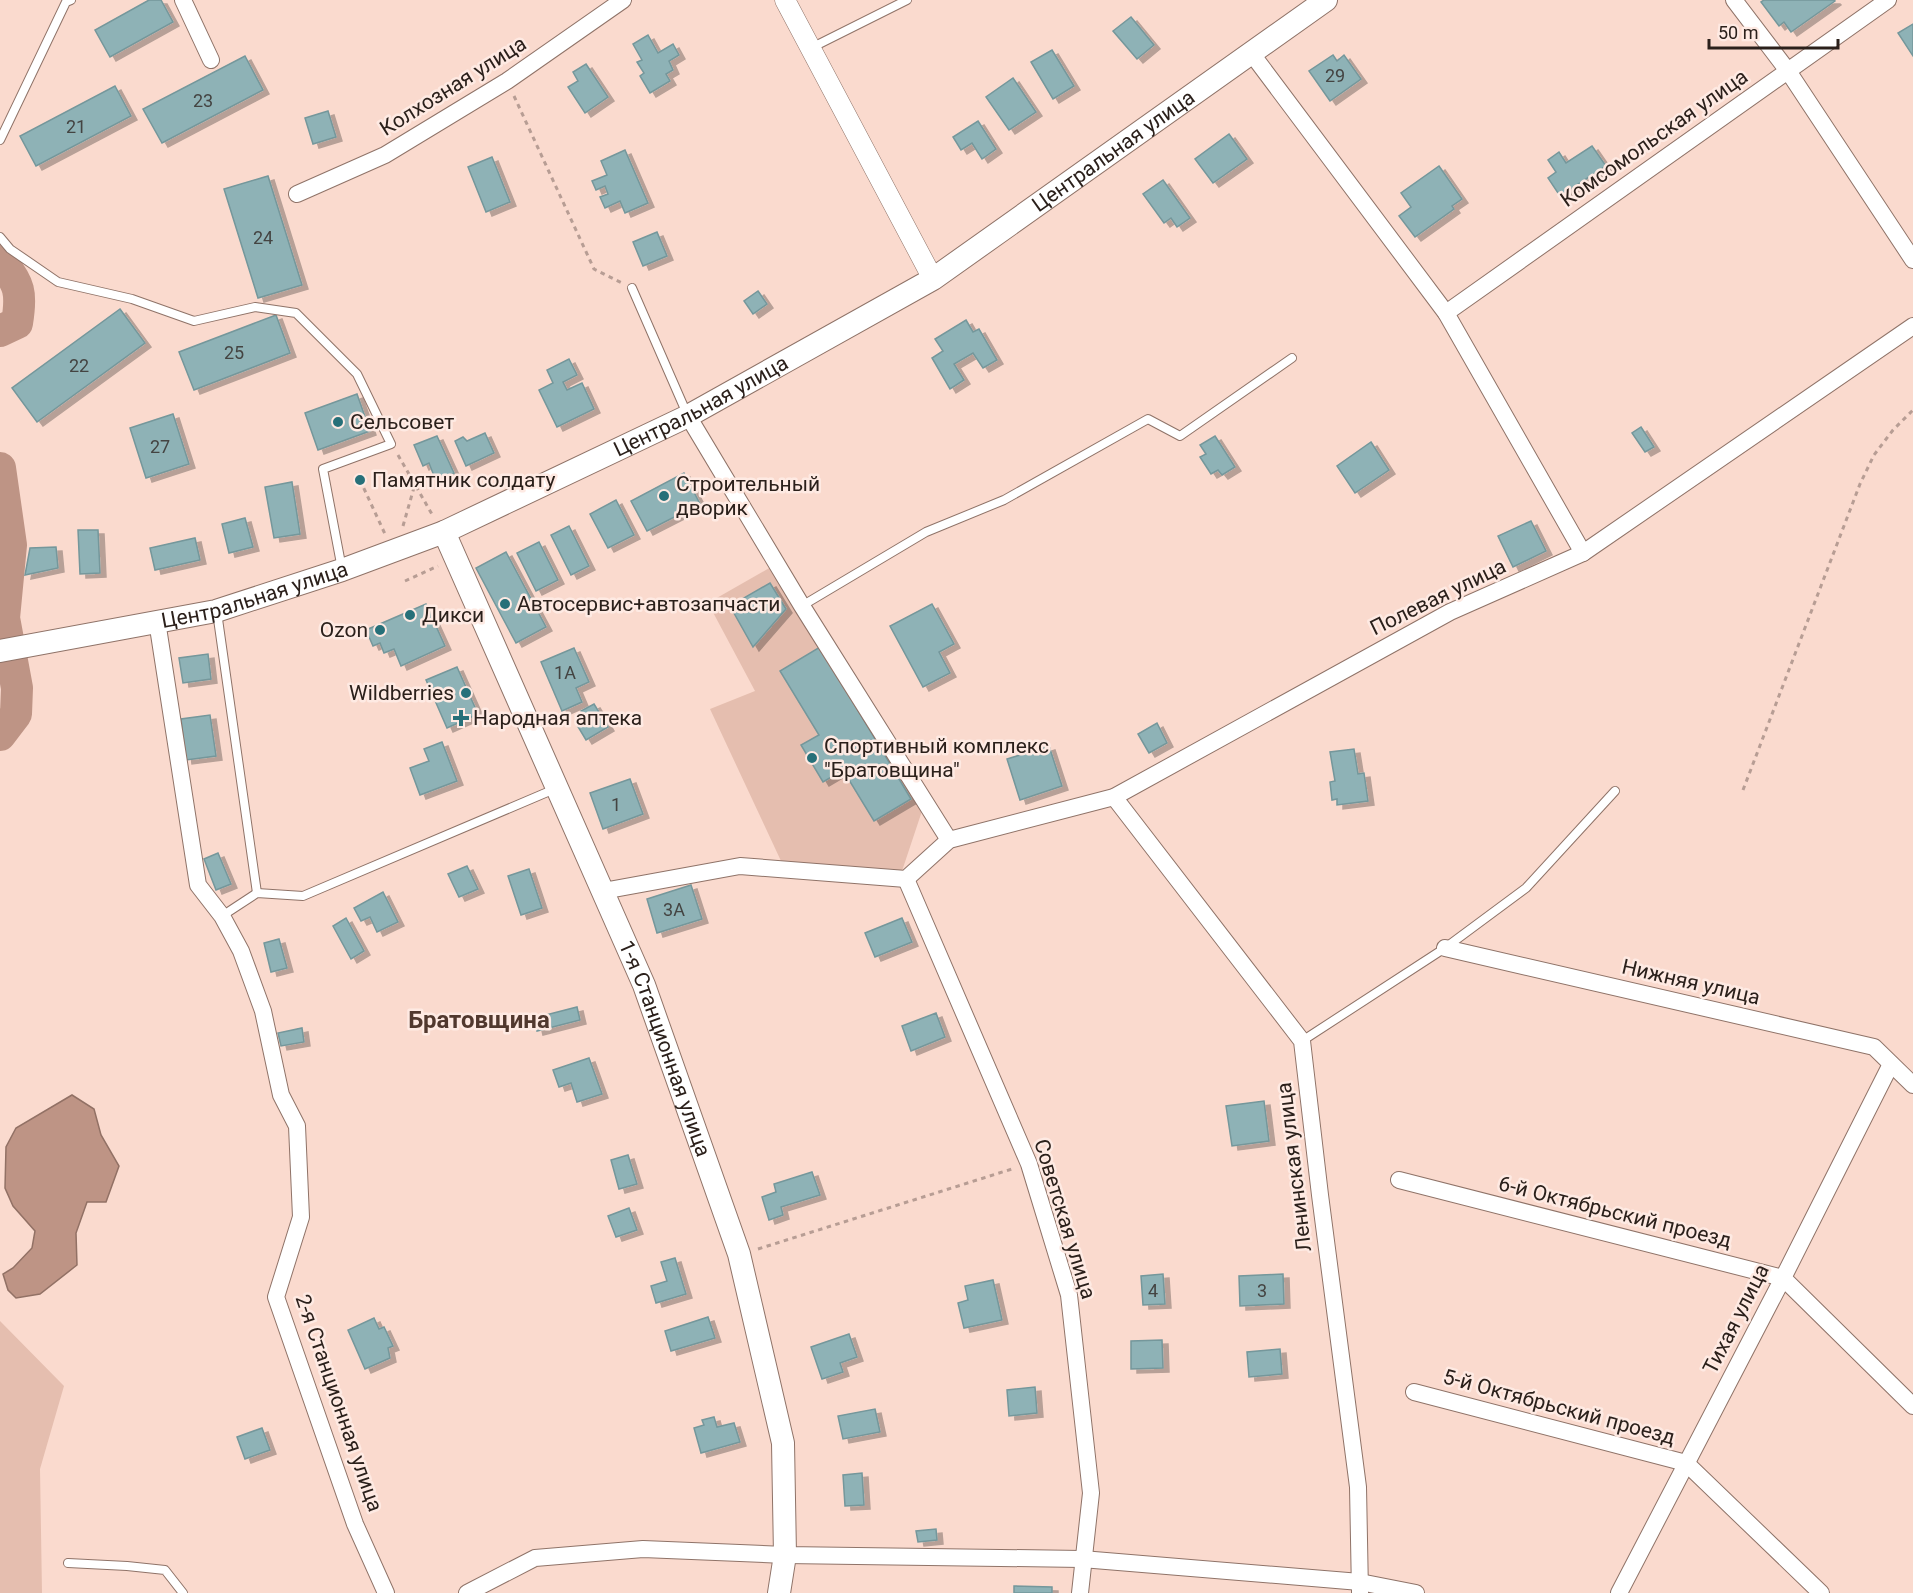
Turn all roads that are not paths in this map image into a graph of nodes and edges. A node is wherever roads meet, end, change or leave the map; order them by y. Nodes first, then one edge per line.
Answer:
1 (71, 0) edge
2 (183, 0) edge
3 (623, 0) edge
4 (785, 0) edge
5 (907, 0) edge
6 (1326, 0) edge
7 (1734, 0) edge
8 (1888, 0) edge
9 (811, 48) junction
10 (1252, 54) junction
11 (211, 60) dead end
12 (1788, 71) junction
13 (0, 140) edge
14 (297, 194) dead end
15 (0, 237) edge
16 (1913, 260) edge
17 (933, 279) junction
18 (632, 288) road end
19 (1446, 313) junction
20 (1913, 326) edge
21 (1292, 358) dead end
22 (688, 416) junction
23 (439, 524) junction
24 (1584, 553) junction
25 (342, 570) junction
26 (800, 607) junction
27 (216, 611) junction
28 (157, 621) junction
29 (0, 651) edge
30 (557, 788) junction
31 (1615, 791) dead end
32 (1114, 797) junction
33 (949, 840) junction
34 (906, 879) junction
35 (603, 891) junction
36 (257, 893) junction
37 (222, 916) junction
38 (1445, 948) junction
39 (1302, 1041) junction
40 (1892, 1064) junction
41 (1913, 1085) edge
42 (1399, 1180) dead end
43 (1783, 1278) junction
44 (1414, 1392) dead end
45 (1913, 1406) edge
46 (1686, 1464) junction
47 (785, 1555) junction
48 (1082, 1559) junction
49 (68, 1563) dead end
50 (1360, 1588) edge
51 (183, 1593) edge
52 (386, 1593) edge
53 (467, 1593) edge
54 (779, 1593) edge
55 (1080, 1593) edge
56 (1416, 1593) edge
57 (1618, 1593) edge
58 (1821, 1593) edge

1 - 13 lane
2 - 11 street
3 - 14 street, Колхозная улица
4 - 9 street
5 - 9 lane
6 - 10 main road, Центральная улица
7 - 12 street
8 - 12 street, Комсомольская улица
9 - 17 street
10 - 17 main road, Центральная улица
10 - 19 street
12 - 16 street
12 - 19 street, Комсомольская улица
15 - 25 lane
17 - 22 main road, Центральная улица
18 - 22 lane
19 - 24 street
20 - 24 street, Полевая улица
21 - 26 lane
22 - 23 main road, Центральная улица
22 - 26 street
23 - 25 main road, Центральная улица
23 - 30 main road, 1-я Станционная улица
24 - 32 street, Полевая улица
25 - 27 main road, Центральная улица
26 - 33 street
27 - 28 main road, Центральная улица
27 - 36 lane
28 - 29 main road, Центральная улица
28 - 37 street, 2-я Станционная улица
30 - 35 main road, 1-я Станционная улица
30 - 36 lane
31 - 38 lane
32 - 33 street, Полевая улица
32 - 39 street
33 - 34 street
34 - 35 street
34 - 48 street, Советская улица
35 - 47 main road, 1-я Станционная улица
36 - 37 lane
37 - 52 street, 2-я Станционная улица
38 - 39 lane
38 - 40 street, Нижняя улица
39 - 50 street, Ленинская улица
40 - 41 street, Нижняя улица
40 - 43 street, Тихая улица
42 - 43 street, 6-й Октябрьский проезд
43 - 45 street
43 - 46 street, Тихая улица
44 - 46 street, 5-й Октябрьский проезд
46 - 57 street, Тихая улица
46 - 58 street, 5-й Октябрьский проезд
47 - 48 street
47 - 53 street
47 - 54 main road, 1-я Станционная улица
48 - 50 street
48 - 55 street, Советская улица
49 - 51 lane
50 - 56 street

